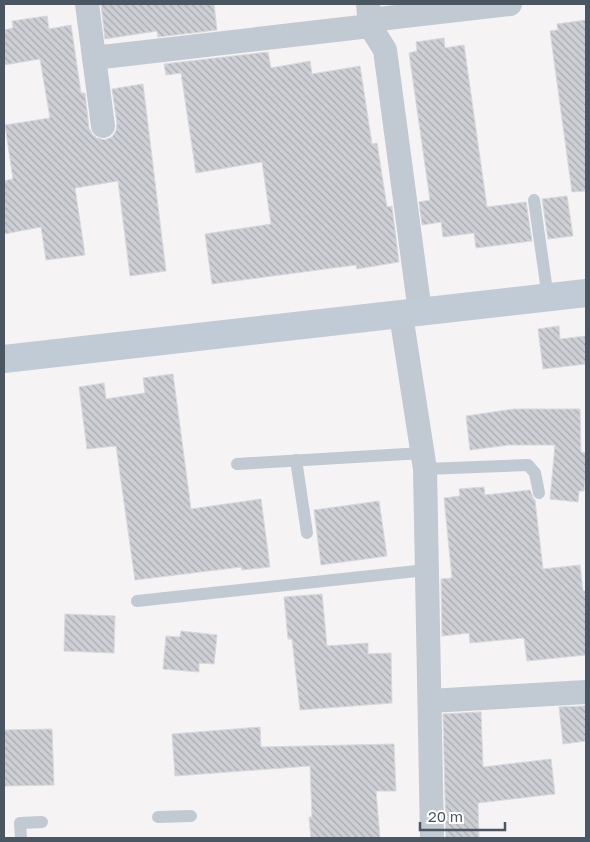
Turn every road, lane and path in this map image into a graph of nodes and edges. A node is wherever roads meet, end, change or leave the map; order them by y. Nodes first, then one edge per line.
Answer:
1 (87, 4) edge
2 (510, 4) edge
3 (369, 16) edge
4 (94, 58) junction
5 (103, 126) dead end
6 (534, 200) dead end
7 (586, 293) edge
8 (548, 298) junction
9 (411, 314) junction
10 (4, 359) edge
11 (296, 460) junction
12 (424, 461) junction
13 (237, 464) dead end
14 (539, 493) dead end
15 (307, 533) dead end
16 (426, 570) junction
17 (137, 601) dead end
18 (586, 692) edge
19 (430, 701) junction
20 (191, 816) dead end
21 (158, 817) dead end
22 (42, 822) dead end
23 (21, 838) edge
24 (432, 838) edge

1 - 4 street
2 - 3 street
3 - 4 street
3 - 9 street
4 - 5 street
6 - 8 lane
7 - 8 street
8 - 9 street
9 - 10 street
9 - 12 street
11 - 12 lane
11 - 13 lane
11 - 15 lane
12 - 14 lane
12 - 16 street
16 - 17 lane
16 - 19 street
18 - 19 street
19 - 24 street
20 - 21 lane
22 - 23 lane

